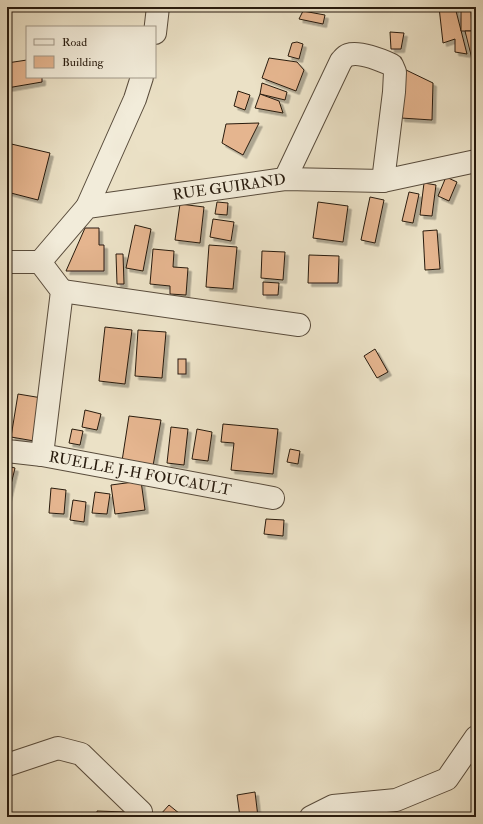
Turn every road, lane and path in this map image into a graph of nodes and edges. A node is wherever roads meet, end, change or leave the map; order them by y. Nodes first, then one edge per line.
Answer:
1 (158, 7) edge
2 (156, 26) edge
3 (142, 78) edge
4 (476, 161) edge
5 (285, 179) junction
6 (383, 182) junction
7 (87, 207) junction
8 (7, 262) edge
9 (40, 262) junction
10 (62, 291) junction
11 (299, 325) dead end
12 (7, 451) edge
13 (42, 454) junction
14 (273, 498) dead end
15 (476, 737) edge
16 (7, 765) edge
17 (141, 812) dead end
18 (311, 817) edge

1 - 2 street
3 - 7 street
4 - 6 street, RUE GUIRAND
5 - 6 street, RUE GUIRAND
5 - 6 street
5 - 7 street, RUE GUIRAND
7 - 9 street
8 - 9 street
9 - 10 street
10 - 11 street
10 - 13 street
12 - 13 street, RUELLE J-H FOUCAULT
13 - 14 street, RUELLE J-H FOUCAULT
15 - 18 street
16 - 17 street

